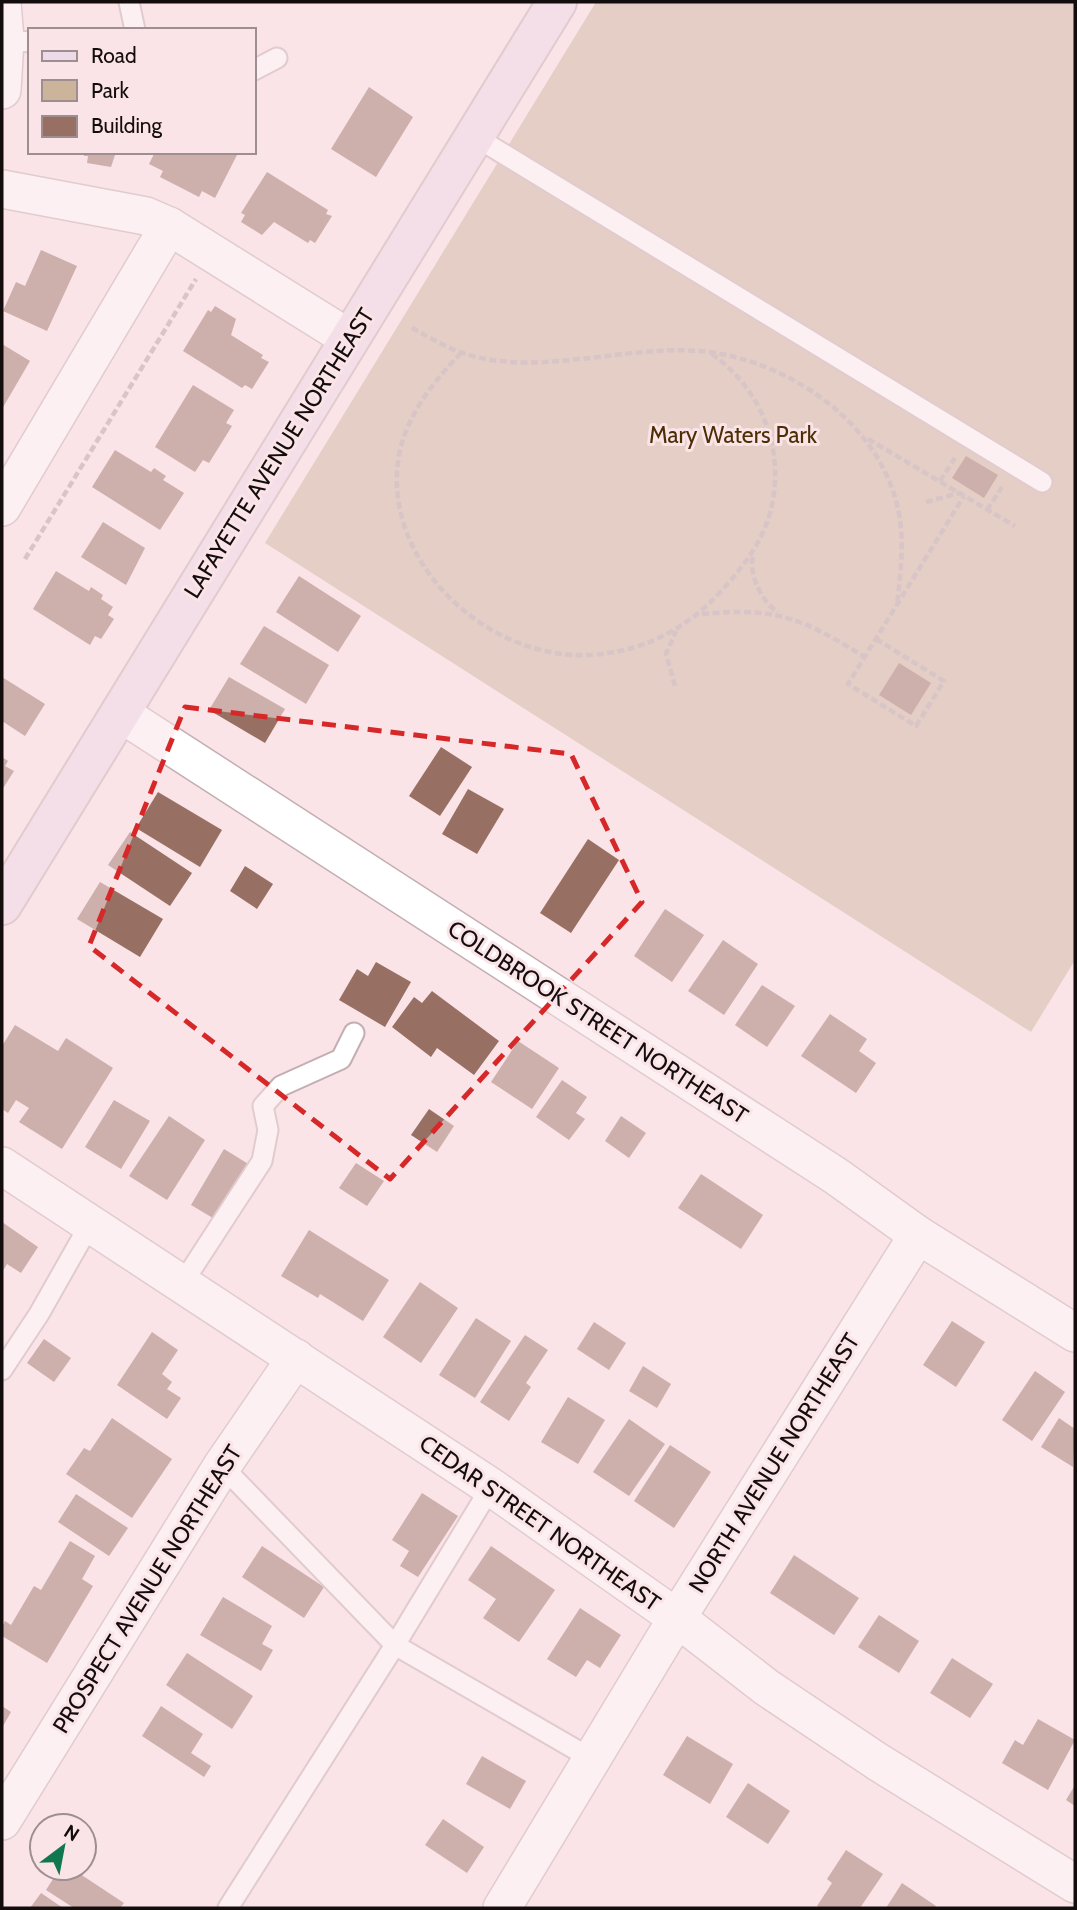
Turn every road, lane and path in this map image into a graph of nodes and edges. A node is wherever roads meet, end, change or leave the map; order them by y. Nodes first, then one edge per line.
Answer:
1 (2, 2) edge
2 (129, 2) edge
3 (556, 2) edge
4 (135, 28) edge
5 (17, 41) edge
6 (277, 58) dead end
7 (256, 69) edge
8 (2, 90) edge
9 (474, 136) junction
10 (2, 189) edge
11 (169, 226) junction
12 (196, 279) dead end
13 (412, 328) dead end
14 (350, 339) junction
15 (709, 352) junction
16 (461, 353) junction
17 (864, 437) junction
18 (1042, 482) dead end
19 (962, 494) junction
20 (926, 502) dead end
21 (2, 507) edge
22 (1015, 526) dead end
23 (754, 553) junction
24 (25, 559) dead end
25 (897, 605) junction
26 (700, 615) junction
27 (783, 615) junction
28 (677, 631) junction
29 (876, 639) junction
30 (865, 657) junction
31 (675, 686) dead end
32 (120, 713) junction
33 (2, 905) edge
34 (354, 1033) dead end
35 (2, 1166) edge
36 (90, 1224) junction
37 (918, 1234) junction
38 (182, 1284) junction
39 (1075, 1333) edge
40 (296, 1358) junction
41 (2, 1370) edge
42 (222, 1466) junction
43 (491, 1487) junction
44 (677, 1618) junction
45 (396, 1646) junction
46 (592, 1759) junction
47 (11, 1783) edge
48 (2, 1821) edge
49 (1075, 1884) edge
50 (228, 1908) edge
51 (502, 1908) edge

1 - 5 street
2 - 4 lane
3 - 9 street, LAFAYETTE AVENUE NORTHEAST
5 - 8 street
6 - 7 lane
9 - 14 street, LAFAYETTE AVENUE NORTHEAST
9 - 18 lane
10 - 11 street
11 - 14 street
11 - 21 street
12 - 24 path
13 - 16 path
14 - 32 street, LAFAYETTE AVENUE NORTHEAST
15 - 16 path
15 - 17 path
15 - 23 path
16 - 28 path
17 - 19 path
17 - 25 path
19 - 20 path
19 - 22 path
19 - 25 path
23 - 26 path
23 - 27 path
25 - 29 path
26 - 27 path
26 - 28 path
27 - 30 path
28 - 31 path
29 - 30 path
29 - 30 path
32 - 33 street, LAFAYETTE AVENUE NORTHEAST
32 - 37 street, COLDBROOK STREET NORTHEAST
34 - 38 lane
35 - 36 street, CEDAR STREET NORTHEAST
36 - 38 street, CEDAR STREET NORTHEAST
36 - 41 lane
37 - 39 street, COLDBROOK STREET NORTHEAST
37 - 44 street, NORTH AVENUE NORTHEAST
38 - 40 street, CEDAR STREET NORTHEAST
40 - 42 street, PROSPECT AVENUE NORTHEAST
40 - 43 street, CEDAR STREET NORTHEAST
42 - 45 lane
42 - 47 street, PROSPECT AVENUE NORTHEAST
43 - 44 street, CEDAR STREET NORTHEAST
43 - 45 lane
44 - 46 street, NORTH AVENUE NORTHEAST
44 - 49 street, CEDAR STREET NORTHEAST
45 - 46 lane
45 - 50 lane
46 - 51 street, NORTH AVENUE NORTHEAST
47 - 48 street, PROSPECT AVENUE NORTHEAST

